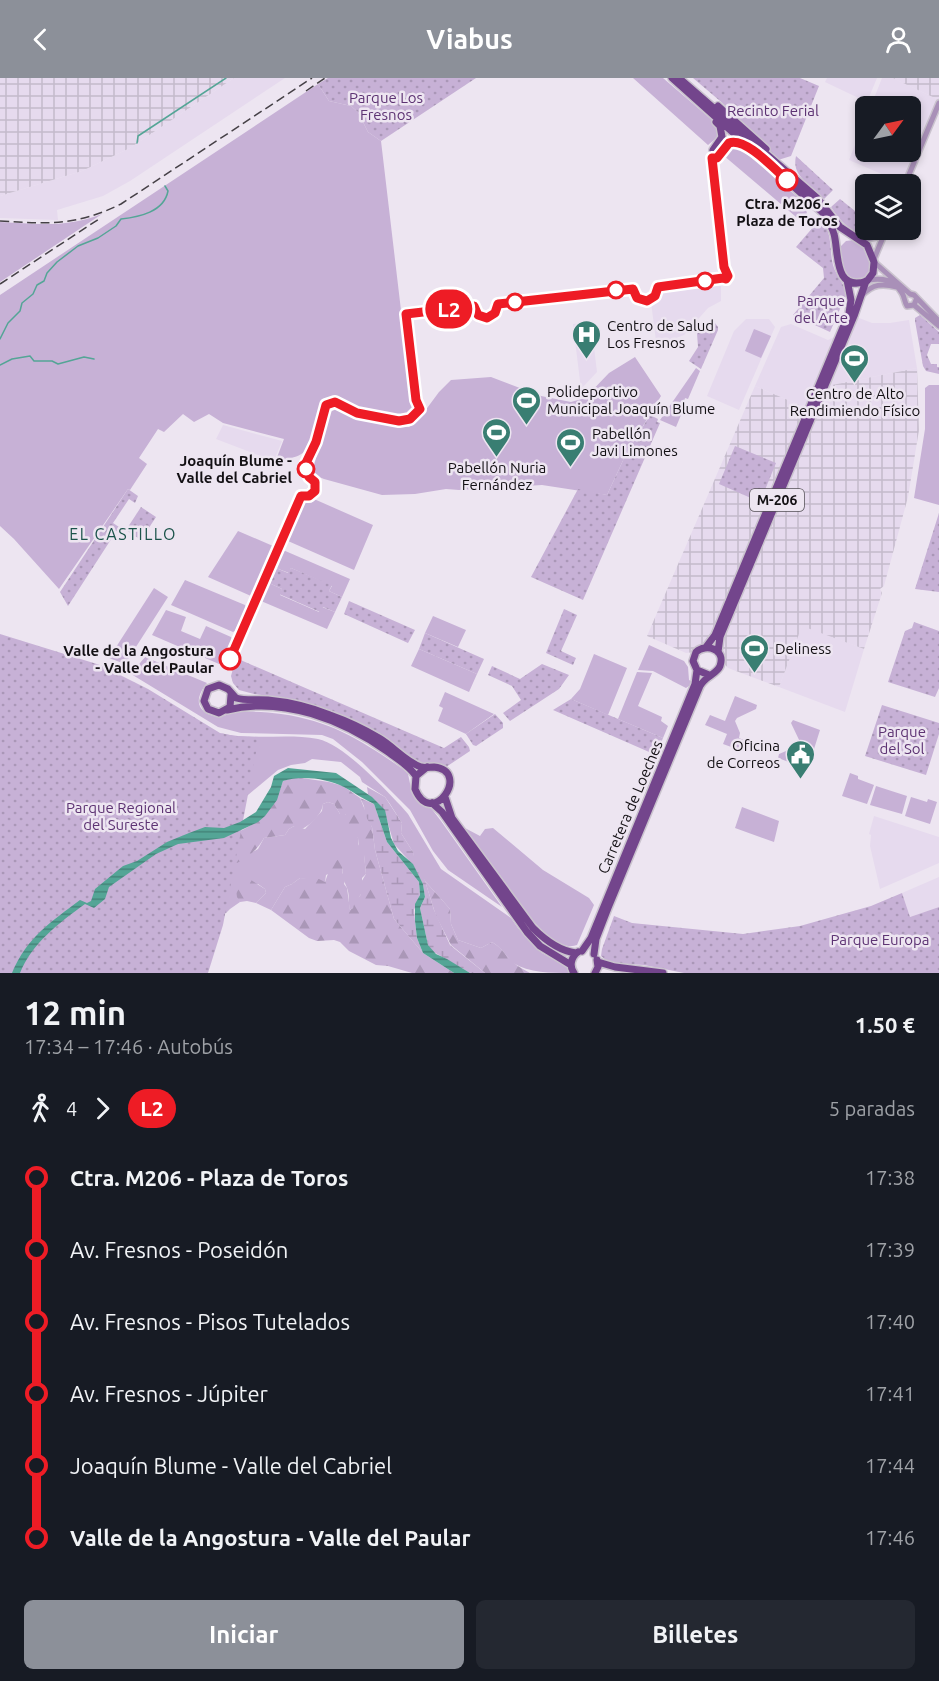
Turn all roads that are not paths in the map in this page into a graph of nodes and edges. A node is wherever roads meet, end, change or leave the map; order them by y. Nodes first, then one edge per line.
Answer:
1 (672, 78) edge
2 (680, 78) edge
3 (939, 103) edge
4 (753, 150) junction
5 (909, 174) edge
6 (852, 236) junction
7 (855, 237) edge
8 (861, 240) edge
9 (882, 240) edge
10 (837, 248) junction
11 (874, 260) junction
12 (847, 280) junction
13 (866, 281) junction
14 (897, 287) junction
15 (907, 296) junction
16 (859, 298) junction
17 (915, 302) junction
18 (939, 321) edge
19 (939, 326) edge
20 (706, 647) junction
21 (718, 652) junction
22 (697, 670) junction
23 (709, 675) junction
24 (231, 695) junction
25 (227, 710) junction
26 (427, 767) junction
27 (416, 776) junction
28 (445, 797) junction
29 (432, 802) junction
30 (579, 952) junction
31 (594, 954) junction
32 (598, 962) junction
33 (571, 965) junction
34 (574, 973) edge
35 (595, 973) edge
36 (663, 973) edge

1 - 4 main road, M-206
1 - 4 main road
2 - 6 main road
3 - 5 street
4 - 10 main road, M-206
6 - 7 main road
6 - 10 main road
8 - 11 main road
9 - 11 street
10 - 12 main road, M-206
11 - 13 main road, M-206
11 - 15 street
12 - 13 main road
12 - 20 main road, M-206
13 - 14 street
13 - 16 main road, M-206
14 - 15 street
14 - 16 street
15 - 17 street
15 - 17 street
16 - 21 main road, M-206
17 - 18 street
17 - 19 street
20 - 21 main road
20 - 22 main road, M-206
21 - 23 main road, M-206
22 - 23 main road
22 - 30 main road, Carretera de Loeches / M-206
23 - 31 main road, Carretera de Loeches / M-206
24 - 25 main road
24 - 25 main road
24 - 26 main road
25 - 27 main road
26 - 27 main road
26 - 28 main road
27 - 29 main road
28 - 29 main road
28 - 30 main road
29 - 33 main road
30 - 31 main road
30 - 33 main road, M-206
31 - 32 main road
32 - 35 main road
32 - 36 main road
33 - 34 main road

